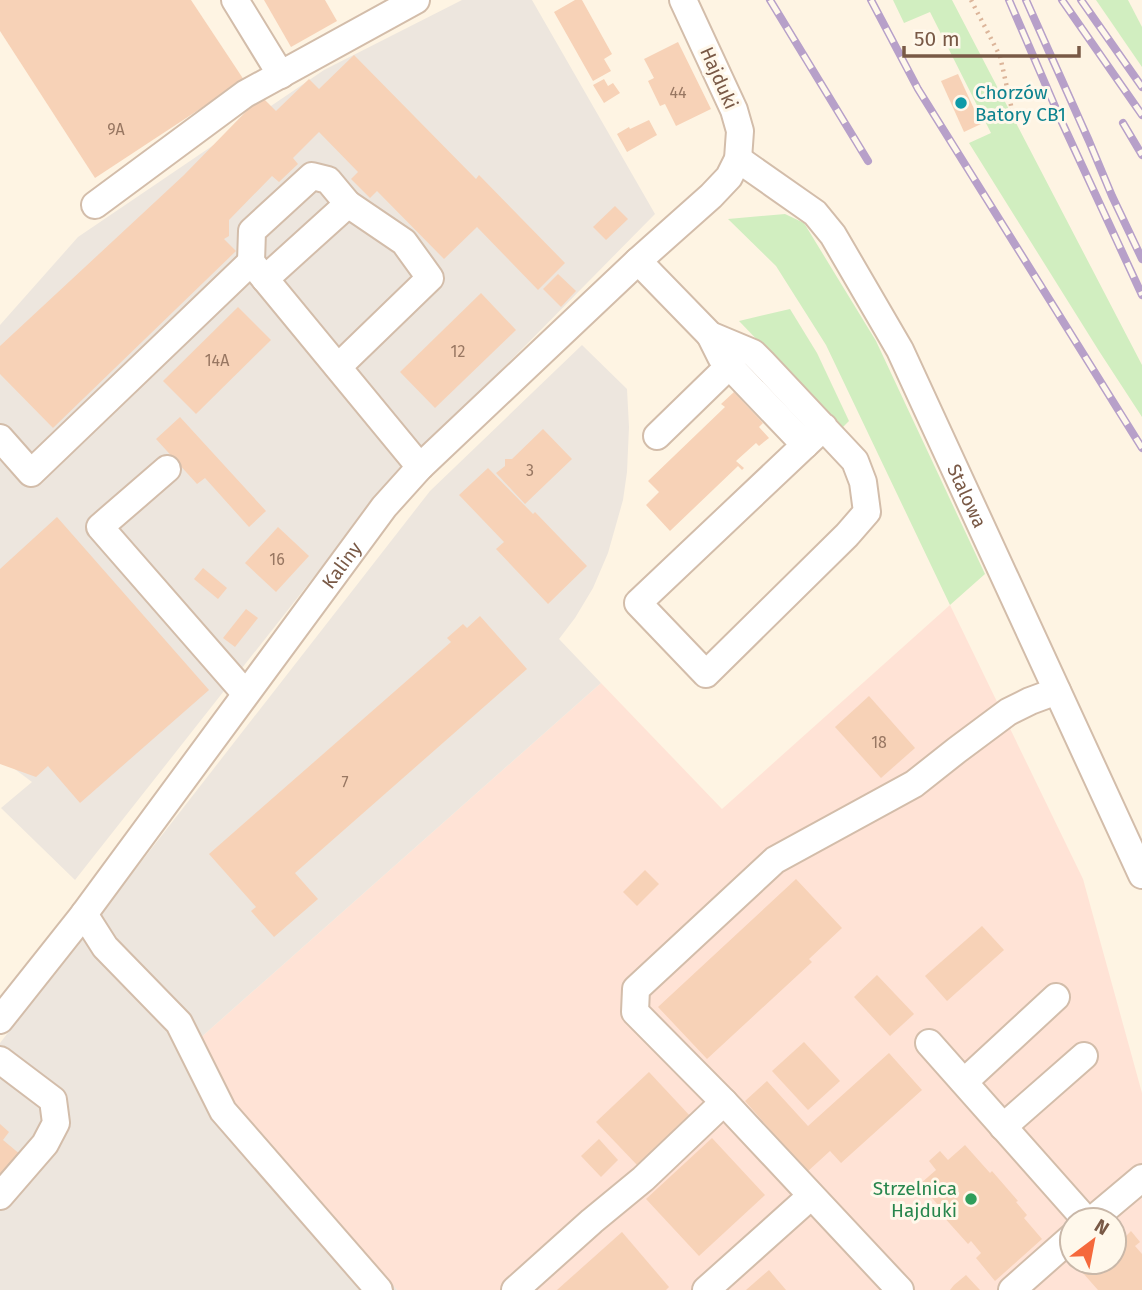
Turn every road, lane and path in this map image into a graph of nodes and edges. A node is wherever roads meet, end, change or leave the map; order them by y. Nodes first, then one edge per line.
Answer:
1 (235, 0) edge
2 (416, 0) edge
3 (683, 0) edge
4 (971, 0) edge
5 (385, 7) edge
6 (281, 75) junction
7 (988, 123) dead end
8 (738, 159) junction
9 (348, 204) junction
10 (95, 205) dead end
11 (638, 261) junction
12 (258, 271) junction
13 (710, 335) junction
14 (729, 366) junction
15 (338, 367) junction
16 (657, 436) dead end
17 (814, 436) junction
18 (0, 438) edge
19 (420, 467) junction
20 (167, 469) dead end
21 (1057, 691) junction
22 (245, 694) junction
23 (1142, 876) edge
24 (84, 914) junction
25 (1056, 997) dead end
26 (0, 1020) edge
27 (929, 1043) dead end
28 (1084, 1056) dead end
29 (0, 1060) edge
30 (964, 1082) junction
31 (724, 1102) junction
32 (1003, 1127) junction
33 (1142, 1178) edge
34 (0, 1196) edge
35 (811, 1196) junction
36 (1074, 1206) edge
37 (1109, 1206) edge
38 (1058, 1249) edge
39 (379, 1290) edge
40 (515, 1290) edge
41 (706, 1290) edge
42 (900, 1290) edge
43 (1012, 1290) edge

1 - 6 street
2 - 5 street
3 - 8 street, Hajduki
4 - 7 path
5 - 6 street
6 - 10 street
8 - 11 street, Kaliny
8 - 21 street, Stalowa
9 - 12 street
9 - 12 street
9 - 15 street
11 - 13 street
11 - 19 street, Kaliny
12 - 15 street
12 - 18 street
13 - 14 street
13 - 17 street
14 - 16 street
14 - 17 street
15 - 19 street
17 - 17 street
19 - 22 street, Kaliny
20 - 22 street
21 - 23 street, Stalowa
21 - 31 street
22 - 24 street, Kaliny
24 - 26 street, Kaliny
24 - 39 street
25 - 30 street
27 - 30 street
28 - 32 street
29 - 34 street
30 - 32 street
31 - 35 street
31 - 40 street
32 - 36 street
33 - 37 street
35 - 41 street
35 - 42 street
38 - 43 street

